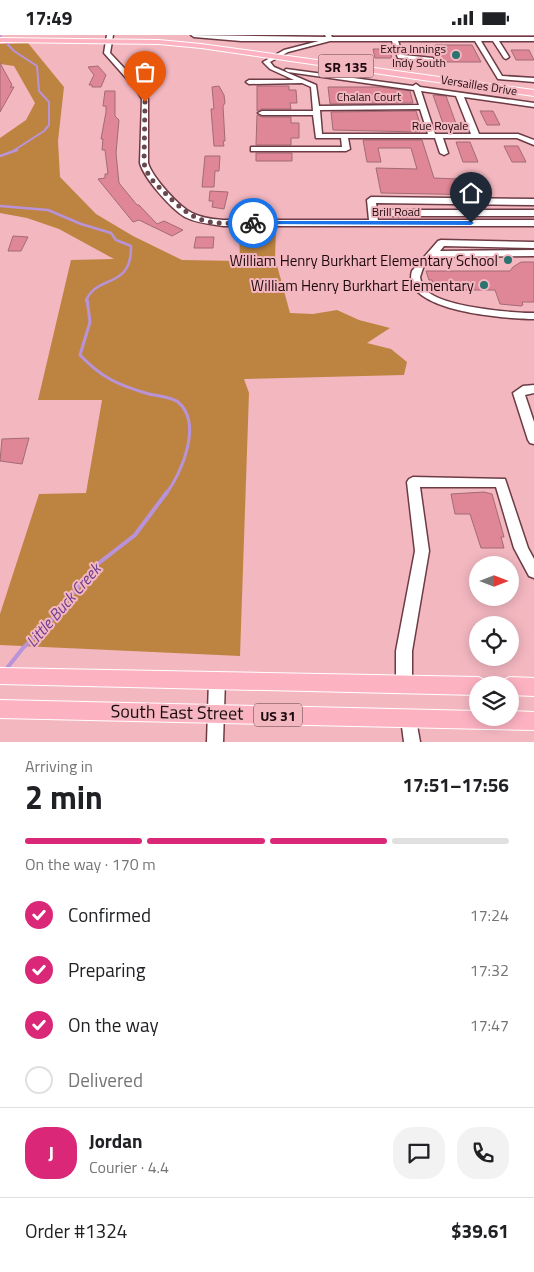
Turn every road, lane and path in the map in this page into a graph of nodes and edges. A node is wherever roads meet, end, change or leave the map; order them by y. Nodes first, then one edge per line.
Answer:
1 (194, 35) edge
2 (241, 37) edge
3 (329, 37) edge
4 (449, 37) edge
5 (0, 38) edge
6 (23, 38) edge
7 (109, 38) edge
8 (477, 39) junction
9 (495, 39) junction
10 (534, 39) edge
11 (391, 40) edge
12 (428, 46) dead end
13 (276, 55) junction
14 (506, 57) dead end
15 (431, 59) dead end
16 (272, 68) junction
17 (534, 81) edge
18 (249, 82) dead end
19 (306, 82) junction
20 (416, 87) junction
21 (534, 93) edge
22 (459, 94) junction
23 (534, 105) edge
24 (422, 107) junction
25 (316, 110) junction
26 (262, 113) dead end
27 (344, 136) junction
28 (435, 136) junction
29 (476, 136) junction
30 (534, 143) edge
31 (254, 149) dead end
32 (444, 153) dead end
33 (463, 202) junction
34 (534, 202) edge
35 (373, 213) junction
36 (534, 213) edge
37 (467, 214) junction
38 (374, 223) junction
39 (471, 223) junction
40 (533, 225) edge
41 (534, 245) edge
42 (534, 253) edge
43 (436, 254) junction
44 (534, 317) edge
45 (534, 389) edge
46 (534, 440) edge
47 (534, 572) edge
48 (0, 676) edge
49 (217, 680) junction
50 (404, 684) junction
51 (469, 686) edge
52 (519, 686) edge
53 (534, 687) edge
54 (0, 709) edge
55 (216, 712) junction
56 (409, 719) junction
57 (534, 721) edge
58 (215, 742) edge
59 (412, 742) edge

1 - 2 street
2 - 3 street
3 - 11 street
3 - 13 street
4 - 8 street
4 - 11 street
5 - 6 main road, SR 135
6 - 7 main road, SR 135
7 - 13 main road, SR 135
7 - 38 street, Brill Road
8 - 9 street
8 - 17 street
9 - 10 street
9 - 14 street
11 - 12 street
11 - 15 street
13 - 16 street
13 - 21 main road, SR 135
16 - 19 street
16 - 20 street, Versailles Drive
18 - 19 street
19 - 25 street
20 - 22 street, Versailles Drive
20 - 24 street
22 - 23 street, Versailles Drive
22 - 29 street
24 - 25 street, Chalan Court
24 - 28 street
25 - 26 street, Chalan Court
25 - 27 street, Rue Royale
27 - 28 street, Rue Royale
27 - 31 street
28 - 29 street, Rue Royale
28 - 32 street
29 - 30 street, Rue Royale
33 - 34 street
33 - 35 street
33 - 37 street
35 - 37 street
35 - 38 street
36 - 37 street
37 - 39 street
38 - 39 street, Brill Road
39 - 40 street, Brill Road
41 - 43 street
42 - 43 street
43 - 44 street
45 - 46 street
47 - 50 street
48 - 49 main road, South East Street / US 31
49 - 50 main road, South East Street / US 31
49 - 55 street
50 - 51 main road, South East Street / US 31
52 - 53 main road
54 - 55 main road, South East Street / US 31
55 - 56 main road, South East Street / US 31
55 - 58 street
56 - 57 main road, South East Street / US 31
56 - 59 street

